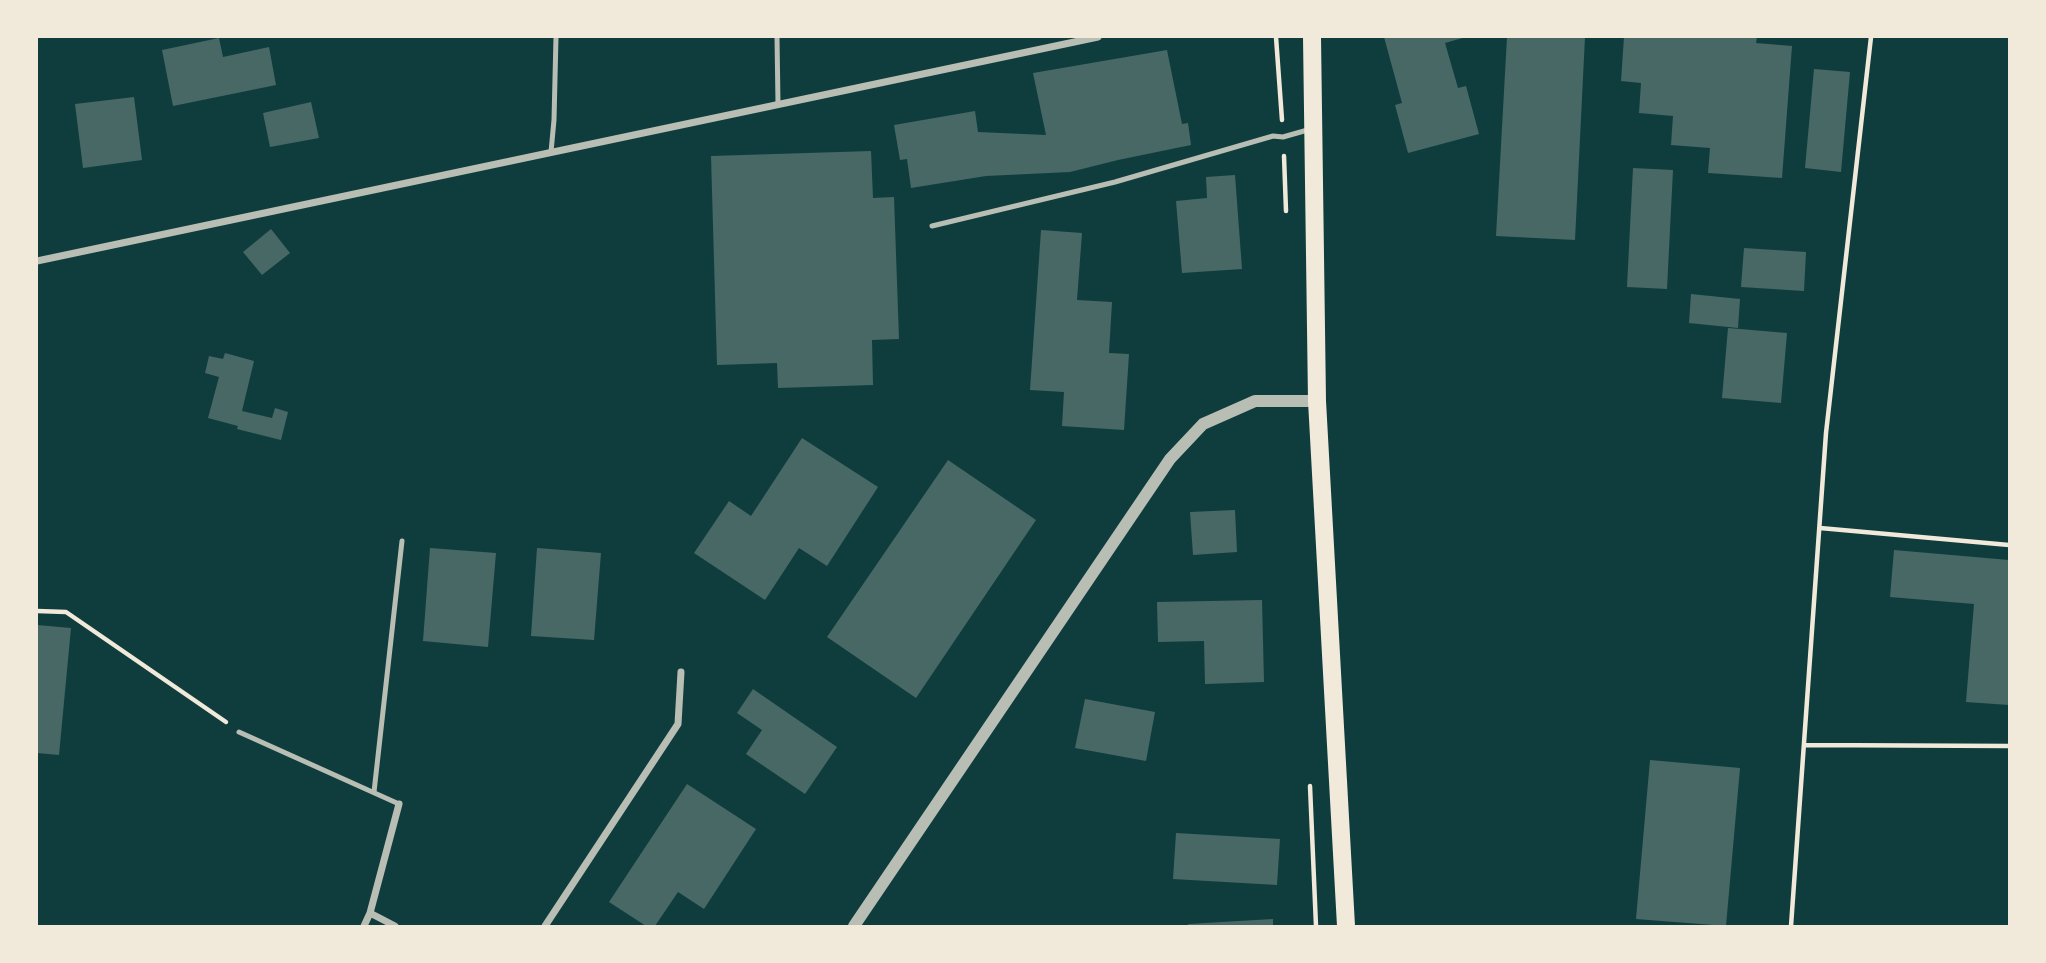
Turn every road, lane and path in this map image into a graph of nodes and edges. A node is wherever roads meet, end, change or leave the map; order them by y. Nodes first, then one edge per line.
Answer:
1 (556, 37) edge
2 (777, 37) edge
3 (1098, 37) edge
4 (1312, 37) edge
5 (1871, 37) edge
6 (778, 104) junction
7 (1314, 128) junction
8 (551, 152) junction
9 (932, 226) dead end
10 (37, 261) edge
11 (1317, 401) junction
12 (1820, 528) junction
13 (402, 541) dead end
14 (2009, 545) edge
15 (37, 611) edge
16 (681, 672) dead end
17 (239, 732) joint
18 (1804, 745) junction
19 (2009, 746) edge
20 (374, 792) junction
21 (399, 804) joint
22 (370, 913) junction
23 (365, 926) edge
24 (395, 926) edge
25 (545, 926) edge
26 (854, 926) edge
27 (1346, 926) edge
28 (1791, 926) edge

1 - 8 lane
2 - 6 lane
3 - 6 street
4 - 7 main road
5 - 12 path
6 - 8 street
7 - 9 lane
7 - 11 main road
8 - 10 street
11 - 26 street
11 - 27 main road
12 - 14 path
12 - 18 path
13 - 20 lane
15 - 17 path
16 - 25 street
17 - 20 lane
18 - 19 path
18 - 28 path
20 - 21 lane
21 - 22 street
22 - 23 street
22 - 24 street

